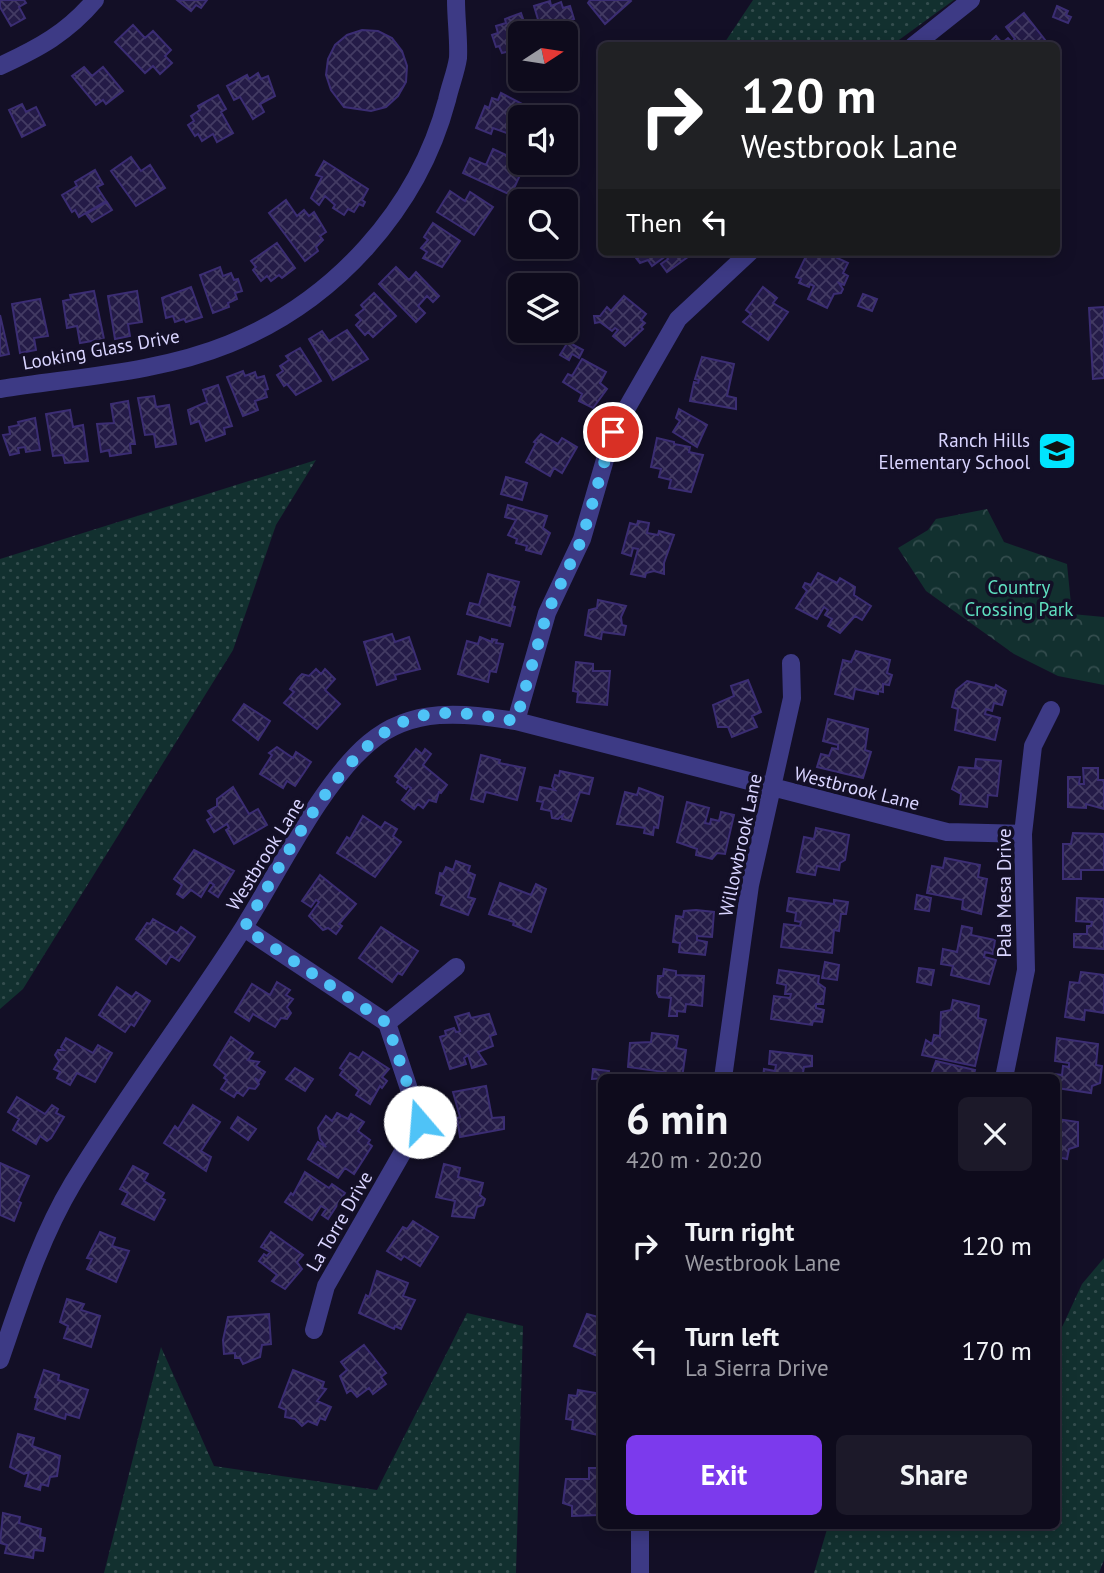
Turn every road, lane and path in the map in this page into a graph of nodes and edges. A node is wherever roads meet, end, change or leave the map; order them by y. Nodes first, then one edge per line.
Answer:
1 (95, 0) edge
2 (456, 0) edge
3 (971, 0) edge
4 (918, 42) edge
5 (0, 66) edge
6 (746, 256) edge
7 (0, 388) edge
8 (791, 663) dead end
9 (1051, 710) dead end
10 (516, 721) junction
11 (774, 789) junction
12 (1023, 834) junction
13 (244, 928) junction
14 (456, 967) dead end
15 (387, 1023) junction
16 (724, 1074) edge
17 (1004, 1074) edge
18 (314, 1330) dead end
19 (0, 1360) edge
20 (640, 1529) edge
21 (640, 1573) edge

1 - 5 street
2 - 7 street, Looking Glass Drive
3 - 4 street
6 - 10 street
8 - 11 street, Willowbrook Lane
9 - 12 street, Pala Mesa Drive
10 - 11 street, Westbrook Lane
10 - 13 street, Westbrook Lane
11 - 12 street, Westbrook Lane
11 - 16 street, Willowbrook Lane
12 - 17 street, Pala Mesa Drive
13 - 15 street
13 - 19 street, Westbrook Lane
14 - 15 street
15 - 18 street, La Torre Drive
20 - 21 street

